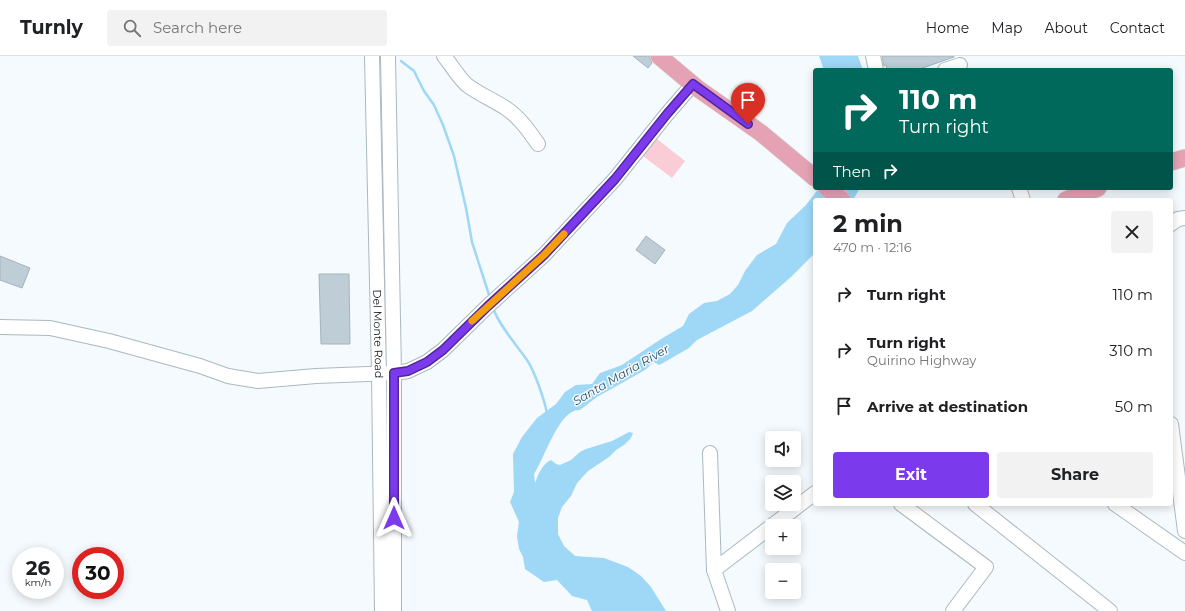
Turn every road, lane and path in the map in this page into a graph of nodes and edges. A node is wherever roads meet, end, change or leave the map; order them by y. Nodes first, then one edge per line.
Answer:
1 (372, 56) edge
2 (388, 56) edge
3 (444, 56) edge
4 (659, 56) edge
5 (873, 56) edge
6 (960, 64) edge
7 (876, 68) edge
8 (950, 68) edge
9 (693, 84) junction
10 (538, 144) dead end
11 (1185, 158) edge
12 (1173, 161) edge
13 (813, 176) edge
14 (830, 190) edge
15 (1093, 190) edge
16 (840, 198) edge
17 (1071, 198) edge
18 (1185, 218) edge
19 (1173, 223) edge
20 (0, 327) edge
21 (394, 373) junction
22 (379, 374) junction
23 (1173, 439) edge
24 (710, 453) dead end
25 (813, 495) edge
26 (904, 506) edge
27 (977, 506) edge
28 (1118, 506) edge
29 (1185, 531) edge
30 (1185, 553) edge
31 (387, 562) junction
32 (714, 570) junction
33 (382, 611) edge
34 (394, 611) edge
35 (728, 611) edge
36 (953, 611) edge
37 (1110, 611) edge

1 - 22 street, Del Monte Road
2 - 21 street, Del Monte Road
3 - 10 street
4 - 9 main road
5 - 7 street
6 - 8 street
9 - 13 main road
9 - 21 street
11 - 12 main road
14 - 16 main road
15 - 17 main road
18 - 19 street
20 - 22 street
21 - 22 street
21 - 31 street, Del Monte Road
22 - 31 street, Del Monte Road
23 - 29 street
24 - 32 street
25 - 32 street
26 - 36 street
27 - 37 street
28 - 30 street
31 - 33 street, Del Monte Road
31 - 34 street, Del Monte Road
32 - 35 street

